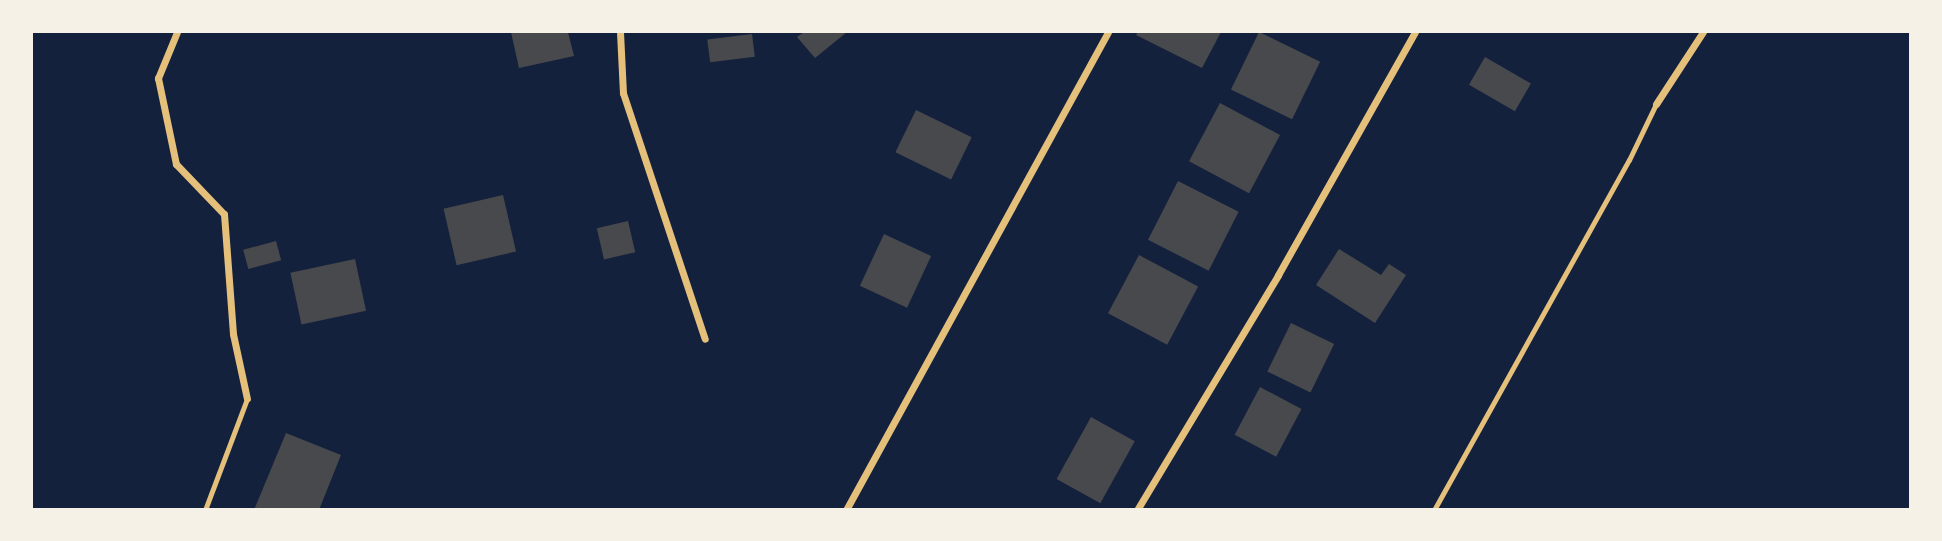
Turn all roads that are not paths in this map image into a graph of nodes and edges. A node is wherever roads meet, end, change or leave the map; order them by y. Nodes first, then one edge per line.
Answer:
1 (177, 32) edge
2 (620, 32) edge
3 (1108, 32) edge
4 (1415, 32) edge
5 (1703, 32) edge
6 (1656, 104) joint
7 (705, 339) dead end
8 (247, 399) joint
9 (205, 509) edge
10 (846, 509) edge
11 (1137, 509) edge
12 (1434, 509) edge

1 - 8 street
2 - 7 street
3 - 10 street
4 - 11 street
5 - 6 street
6 - 12 lane
8 - 9 lane

